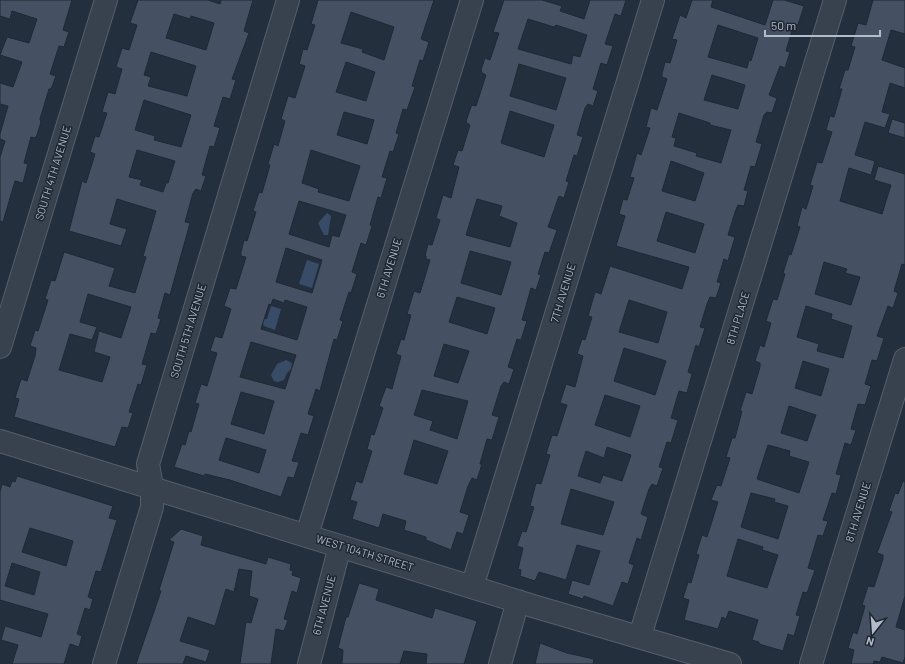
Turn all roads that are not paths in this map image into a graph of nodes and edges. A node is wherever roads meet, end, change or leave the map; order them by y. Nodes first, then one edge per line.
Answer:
1 (106, 0) edge
2 (288, 0) edge
3 (472, 0) edge
4 (653, 0) edge
5 (835, 0) edge
6 (0, 346) edge
7 (905, 360) edge
8 (0, 441) edge
9 (152, 487) junction
10 (307, 536) junction
11 (340, 546) junction
12 (472, 587) junction
13 (518, 601) junction
14 (640, 636) junction
15 (726, 663) edge
16 (104, 664) edge
17 (308, 664) edge
18 (500, 664) edge
19 (811, 664) edge

1 - 6 street, SOUTH 4TH AVENUE
2 - 9 street, SOUTH 5TH AVENUE
3 - 10 street, 6TH AVENUE
4 - 12 street, 7TH AVENUE
5 - 14 street, 8TH PLACE
7 - 19 street, 8TH AVENUE
8 - 9 street, WEST 104TH STREET
9 - 10 street, WEST 104TH STREET
9 - 16 street, SOUTH 5TH AVENUE
10 - 11 street, WEST 104TH STREET
11 - 12 street, WEST 104TH STREET
11 - 17 street, 6TH AVENUE
12 - 13 street, WEST 104TH STREET
13 - 14 street, WEST 104TH STREET
13 - 18 street
14 - 15 street, WEST 104TH STREET

